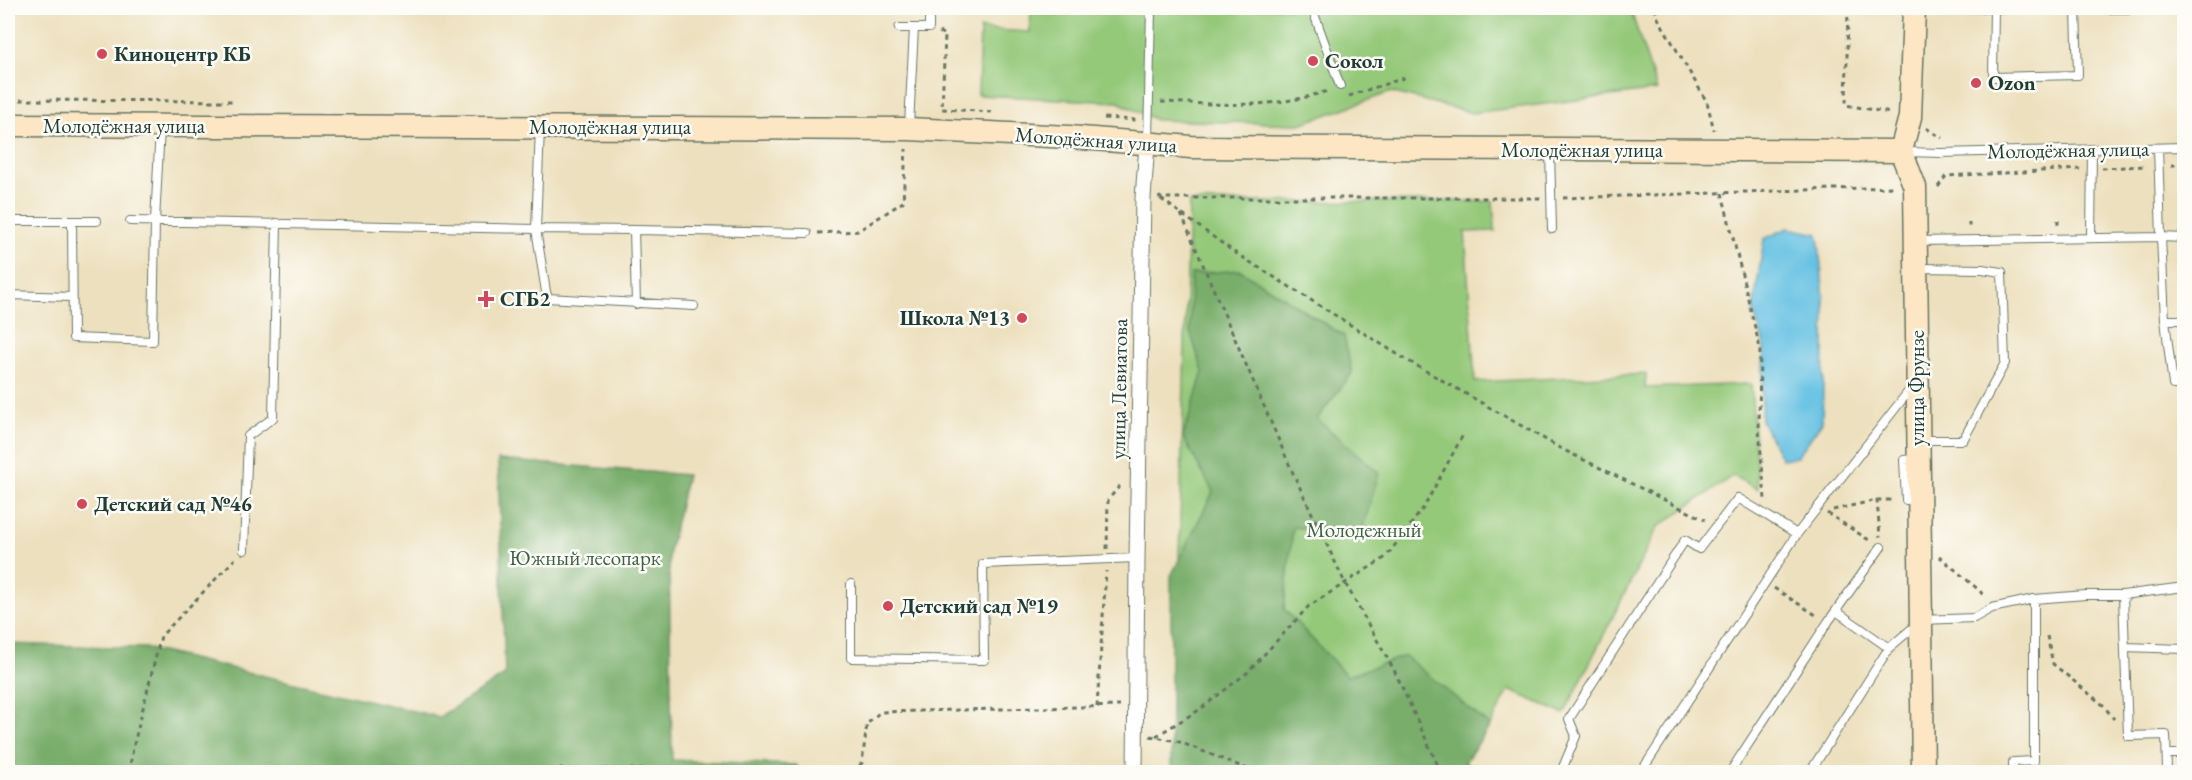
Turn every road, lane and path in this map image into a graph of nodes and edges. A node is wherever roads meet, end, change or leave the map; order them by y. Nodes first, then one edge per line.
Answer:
1 (929, 8) edge
2 (1151, 8) edge
3 (1312, 8) edge
4 (1655, 8) edge
5 (1848, 8) edge
6 (1914, 8) edge
7 (1930, 8) edge
8 (1994, 8) edge
9 (2076, 9) junction
10 (2184, 9) edge
11 (929, 27) junction
12 (899, 28) dead end
13 (914, 28) junction
14 (1407, 77) dead end
15 (1340, 86) junction
16 (11, 100) dead end
17 (236, 101) dead end
18 (1150, 101) junction
19 (942, 109) dead end
20 (1910, 117) junction
21 (8, 125) edge
22 (160, 127) junction
23 (540, 127) junction
24 (908, 137) junction
25 (1716, 138) dead end
26 (1942, 138) dead end
27 (1147, 144) junction
28 (2184, 147) edge
29 (2158, 148) junction
30 (2092, 149) junction
31 (1550, 150) junction
32 (1901, 151) junction
33 (2184, 165) edge
34 (2159, 166) junction
35 (2092, 168) junction
36 (1906, 187) dead end
37 (1938, 187) dead end
38 (1156, 192) dead end
39 (1722, 193) junction
40 (1160, 198) junction
41 (1552, 198) junction
42 (1180, 213) junction
43 (2058, 220) dead end
44 (8, 221) edge
45 (72, 221) junction
46 (97, 221) dead end
47 (130, 221) dead end
48 (155, 221) junction
49 (277, 223) junction
50 (2058, 226) dead end
51 (536, 229) junction
52 (1552, 229) dead end
53 (634, 230) junction
54 (807, 233) joint
55 (2161, 237) junction
56 (2091, 238) junction
57 (2184, 238) edge
58 (1916, 241) junction
59 (1917, 268) junction
60 (8, 295) edge
61 (72, 297) junction
62 (636, 304) junction
63 (694, 306) dead end
64 (2165, 320) junction
65 (2184, 320) edge
66 (1917, 381) junction
67 (2184, 385) edge
68 (1464, 433) dead end
69 (1918, 450) junction
70 (1126, 477) dead end
71 (1877, 500) junction
72 (1912, 500) junction
73 (1825, 512) dead end
74 (1767, 516) junction
75 (1717, 526) junction
76 (1797, 534) junction
77 (1881, 547) joint
78 (244, 550) joint
79 (1137, 558) junction
80 (1107, 560) junction
81 (1766, 582) junction
82 (1345, 583) junction
83 (851, 584) dead end
84 (2184, 587) edge
85 (2123, 595) junction
86 (2034, 599) junction
87 (1836, 611) junction
88 (1922, 620) junction
89 (1828, 622) junction
90 (2045, 628) dead end
91 (2125, 647) junction
92 (1889, 648) junction
93 (2184, 649) edge
94 (1135, 706) junction
95 (1097, 707) junction
96 (1135, 735) junction
97 (1156, 736) junction
98 (2127, 736) junction
99 (2184, 753) edge
100 (2167, 754) junction
101 (496, 768) junction
102 (129, 772) edge
103 (387, 772) edge
104 (493, 772) edge
105 (760, 772) edge
106 (853, 772) edge
107 (1135, 772) edge
108 (1255, 772) edge
109 (1441, 772) edge
110 (1561, 772) edge
111 (1641, 772) edge
112 (1730, 772) edge
113 (1810, 772) edge
114 (1923, 772) edge
115 (2013, 772) edge
116 (2167, 772) edge

1 - 11 lane
2 - 18 lane, улица Левиатова
3 - 15 lane
4 - 25 path
5 - 20 path
6 - 20 main road
7 - 8 lane
8 - 9 lane
8 - 9 lane
9 - 10 lane
11 - 13 lane
11 - 19 path
12 - 13 lane
13 - 24 lane
14 - 15 path
15 - 18 path
16 - 17 path
18 - 27 lane, улица Левиатова
20 - 26 path
20 - 32 main road
21 - 22 main road, Молодёжная улица
22 - 23 main road, Молодёжная улица
22 - 48 lane
23 - 24 main road, Молодёжная улица
23 - 51 lane
24 - 27 main road, Молодёжная улица
24 - 54 path
27 - 31 main road, Молодёжная улица
27 - 79 street, улица Левиатова
28 - 29 lane, Молодёжная улица
29 - 30 lane, Молодёжная улица
29 - 34 lane
30 - 32 lane, Молодёжная улица
30 - 35 lane
31 - 32 main road, Молодёжная улица
31 - 41 lane
32 - 58 main road, улица Фрунзе
33 - 34 path, Молодёжная улица
34 - 35 path, Молодёжная улица
34 - 55 lane
35 - 37 path, Молодёжная улица
35 - 56 lane
36 - 39 path
38 - 40 path
39 - 41 path
39 - 74 path
40 - 41 path
40 - 42 path
41 - 52 lane
42 - 75 path
42 - 82 path
43 - 50 path
44 - 45 lane
45 - 46 lane
45 - 61 lane
47 - 48 lane
48 - 49 lane
48 - 61 lane
49 - 51 lane
49 - 78 lane
51 - 53 lane
51 - 62 lane
53 - 54 lane
53 - 62 lane
55 - 56 lane
55 - 57 lane
55 - 64 lane
56 - 58 lane
58 - 59 main road, улица Фрунзе
59 - 66 main road, улица Фрунзе
59 - 69 lane
60 - 61 lane
62 - 63 lane
64 - 65 lane
64 - 67 lane
66 - 69 main road, улица Фрунзе
66 - 76 lane
68 - 82 path
69 - 72 main road, улица Фрунзе
70 - 80 path
71 - 72 path
71 - 73 path
71 - 77 path
72 - 88 main road, улица Фрунзе
74 - 75 lane
74 - 76 lane
75 - 110 lane
76 - 81 lane
77 - 87 lane
78 - 102 path
79 - 80 lane
79 - 94 street, улица Левиатова
80 - 83 lane
80 - 95 path
81 - 89 path
81 - 111 lane
82 - 97 path
82 - 109 path
84 - 85 lane
85 - 86 lane
85 - 91 lane
86 - 88 lane
86 - 115 lane
87 - 89 lane
87 - 92 lane
88 - 92 lane
88 - 114 main road, улица Фрунзе
89 - 112 lane
90 - 98 path
91 - 93 lane
91 - 98 lane
92 - 113 lane
94 - 95 path
94 - 96 street, улица Левиатова
95 - 106 path
96 - 97 path
96 - 107 street, улица Левиатова
97 - 108 path
98 - 100 lane
99 - 100 lane
100 - 116 lane
101 - 103 path
101 - 104 path
101 - 105 path

